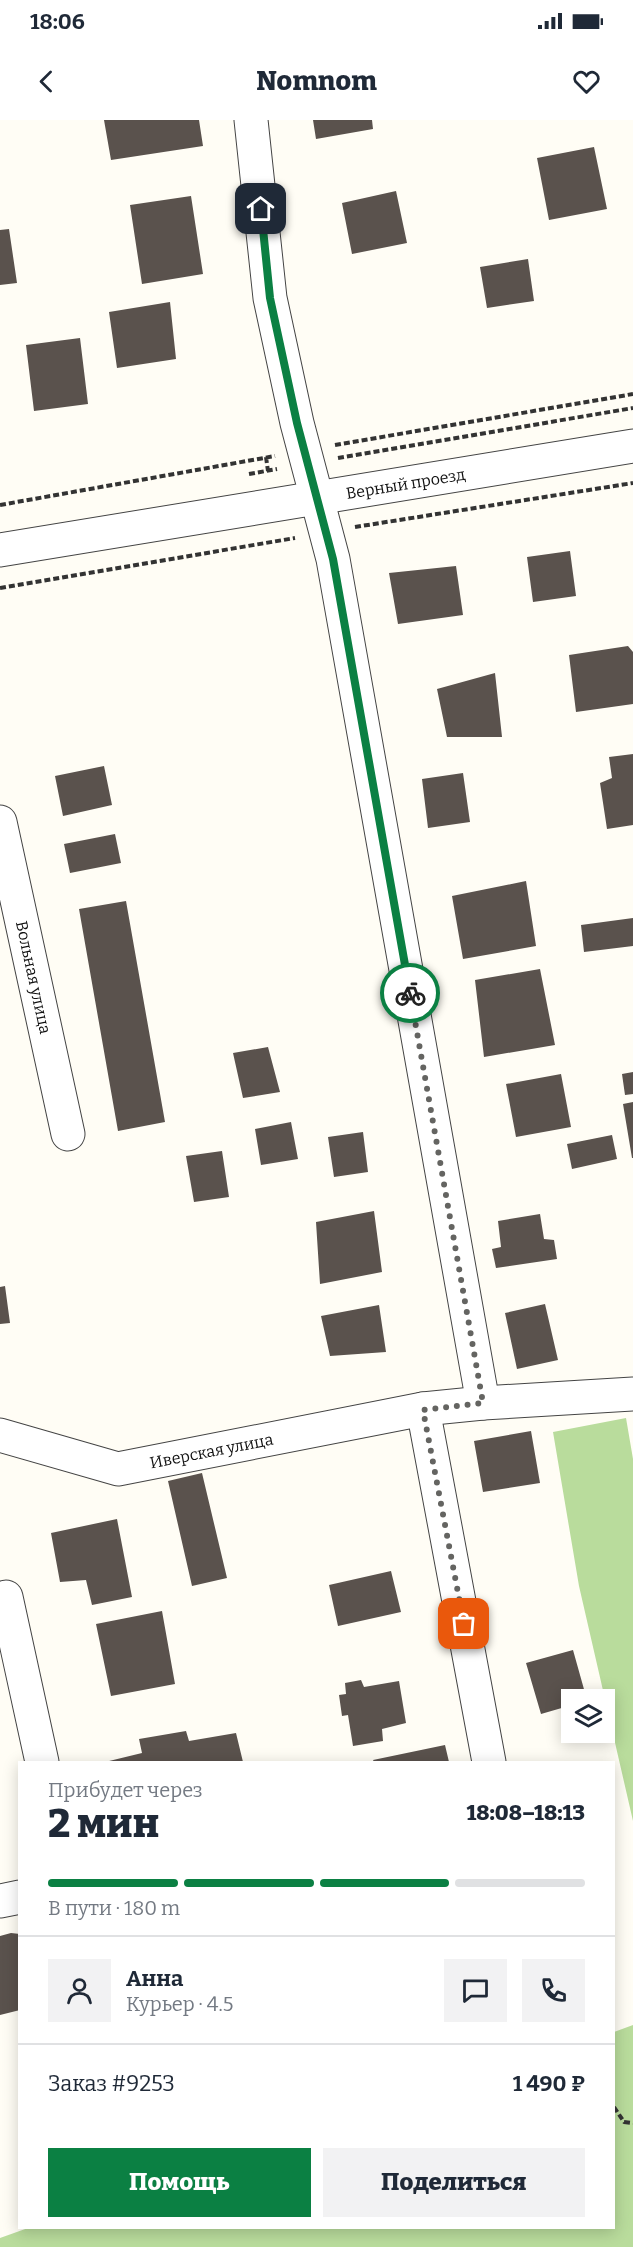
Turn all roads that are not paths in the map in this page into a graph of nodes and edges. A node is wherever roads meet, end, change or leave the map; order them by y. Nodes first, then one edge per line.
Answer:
1 (251, 120) edge
2 (633, 446) edge
3 (316, 497) junction
4 (0, 550) edge
5 (0, 822) edge
6 (68, 1134) dead end
7 (633, 1394) edge
8 (483, 1403) junction
9 (423, 1410) junction
10 (0, 1435) edge
11 (6, 1597) dead end
12 (42, 1761) edge
13 (489, 1761) edge
14 (18, 1897) edge
15 (0, 1901) edge

1 - 3 street
2 - 3 street, Верный проезд
3 - 4 street, Верный проезд
3 - 8 street
5 - 6 street, Вольная улица
7 - 8 street, Иверская улица
8 - 9 street, Иверская улица
9 - 10 street, Иверская улица
9 - 13 street
11 - 12 street
14 - 15 street

